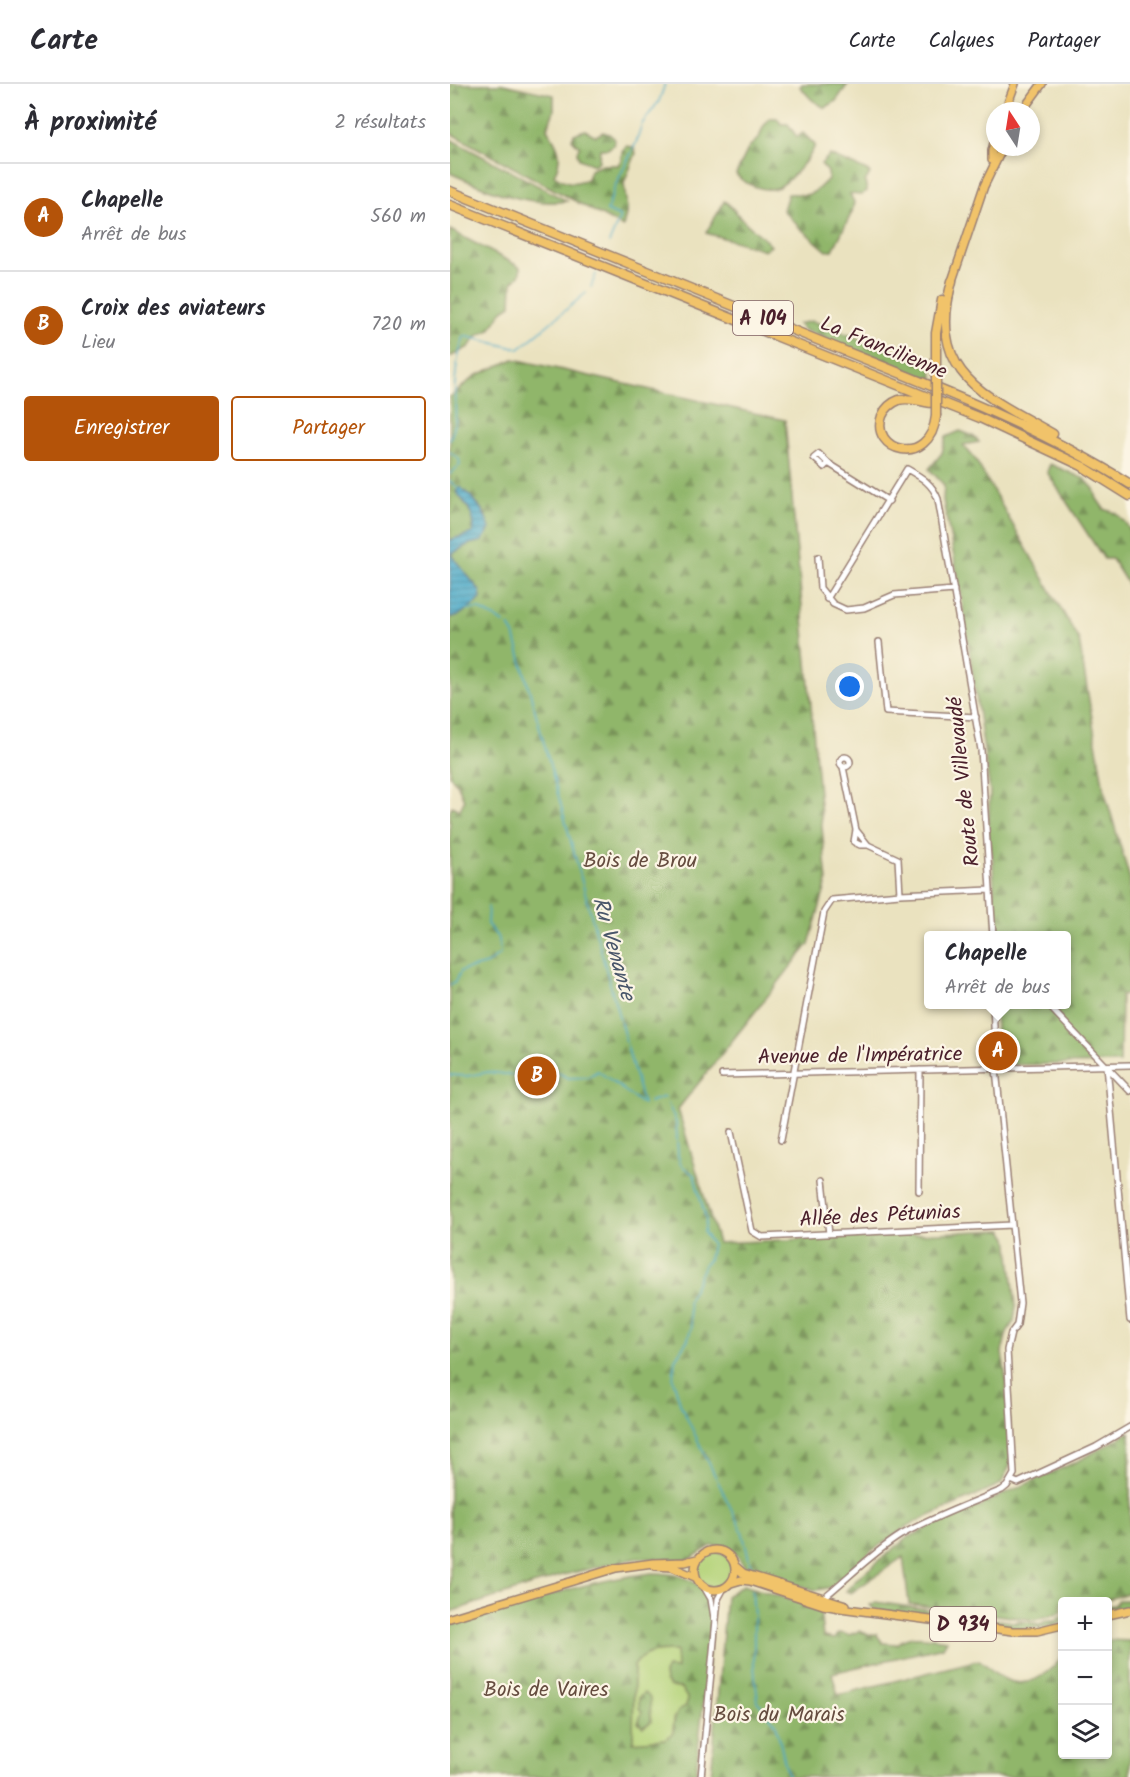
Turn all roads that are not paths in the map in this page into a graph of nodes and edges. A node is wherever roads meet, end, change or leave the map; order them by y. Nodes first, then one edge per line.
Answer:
1 (1015, 84) edge
2 (1042, 84) edge
3 (1008, 102) edge
4 (1029, 102) edge
5 (992, 156) edge
6 (995, 156) edge
7 (997, 156) edge
8 (992, 160) junction
9 (450, 191) edge
10 (450, 205) edge
11 (950, 280) junction
12 (943, 403) junction
13 (1074, 451) junction
14 (828, 463) dead end
15 (1130, 484) edge
16 (1130, 496) edge
17 (889, 501) junction
18 (818, 557) dead end
19 (954, 590) junction
20 (827, 599) junction
21 (879, 642) dead end
22 (976, 717) junction
23 (843, 767) dead end
24 (990, 890) junction
25 (900, 894) junction
26 (993, 931) edge
27 (993, 1009) edge
28 (1051, 1009) edge
29 (1130, 1065) edge
30 (1107, 1066) junction
31 (996, 1069) junction
32 (920, 1070) junction
33 (793, 1073) junction
34 (722, 1075) dead end
35 (1130, 1090) edge
36 (731, 1131) dead end
37 (781, 1140) dead end
38 (822, 1180) dead end
39 (919, 1191) dead end
40 (1012, 1225) junction
41 (830, 1234) junction
42 (1130, 1320) edge
43 (1130, 1427) edge
44 (1011, 1480) junction
45 (697, 1559) junction
46 (635, 1565) junction
47 (735, 1566) junction
48 (695, 1577) junction
49 (731, 1582) junction
50 (704, 1587) junction
51 (724, 1588) junction
52 (787, 1593) junction
53 (823, 1598) junction
54 (862, 1610) junction
55 (1130, 1610) edge
56 (1112, 1614) edge
57 (450, 1618) edge
58 (1058, 1626) edge
59 (715, 1628) junction
60 (701, 1777) edge

1 - 3 main road
2 - 4 main road
5 - 8 main road
6 - 8 main road
7 - 11 main road
8 - 11 main road
9 - 13 highway, La Francilienne / A 104
10 - 12 highway, La Francilienne / A 104
11 - 12 highway, bridge
11 - 13 highway
12 - 16 highway, La Francilienne / A 104
13 - 15 highway, La Francilienne / A 104
14 - 17 street
17 - 19 street, Route de Villevaudé
17 - 20 street
18 - 20 street
19 - 20 street
19 - 22 street, Route de Villevaudé
21 - 22 street
22 - 24 street, Route de Villevaudé
23 - 25 street
24 - 25 street
24 - 26 street, Route de Villevaudé
25 - 33 street
27 - 31 street
28 - 30 street
29 - 30 street, Avenue de l'Impératrice
30 - 31 street, Avenue de l'Impératrice
30 - 35 street
30 - 42 street
31 - 32 street, Avenue de l'Impératrice
31 - 40 street
32 - 33 street, Avenue de l'Impératrice
32 - 39 street
33 - 34 street, Avenue de l'Impératrice
33 - 37 street
36 - 41 street, Allée des Pétunias
38 - 41 street
40 - 41 street, Allée des Pétunias
40 - 44 street
43 - 44 street
44 - 53 street
45 - 46 main road
45 - 47 main road
45 - 48 main road
46 - 48 main road
46 - 57 main road
47 - 49 main road
47 - 53 main road, D 934
48 - 50 main road
49 - 51 main road
49 - 52 main road, D 934
50 - 51 main road
50 - 59 street
51 - 59 street
52 - 53 street
52 - 54 main road, D 934
53 - 54 main road, D 934
54 - 58 main road, D 934
55 - 56 main road
59 - 60 street

